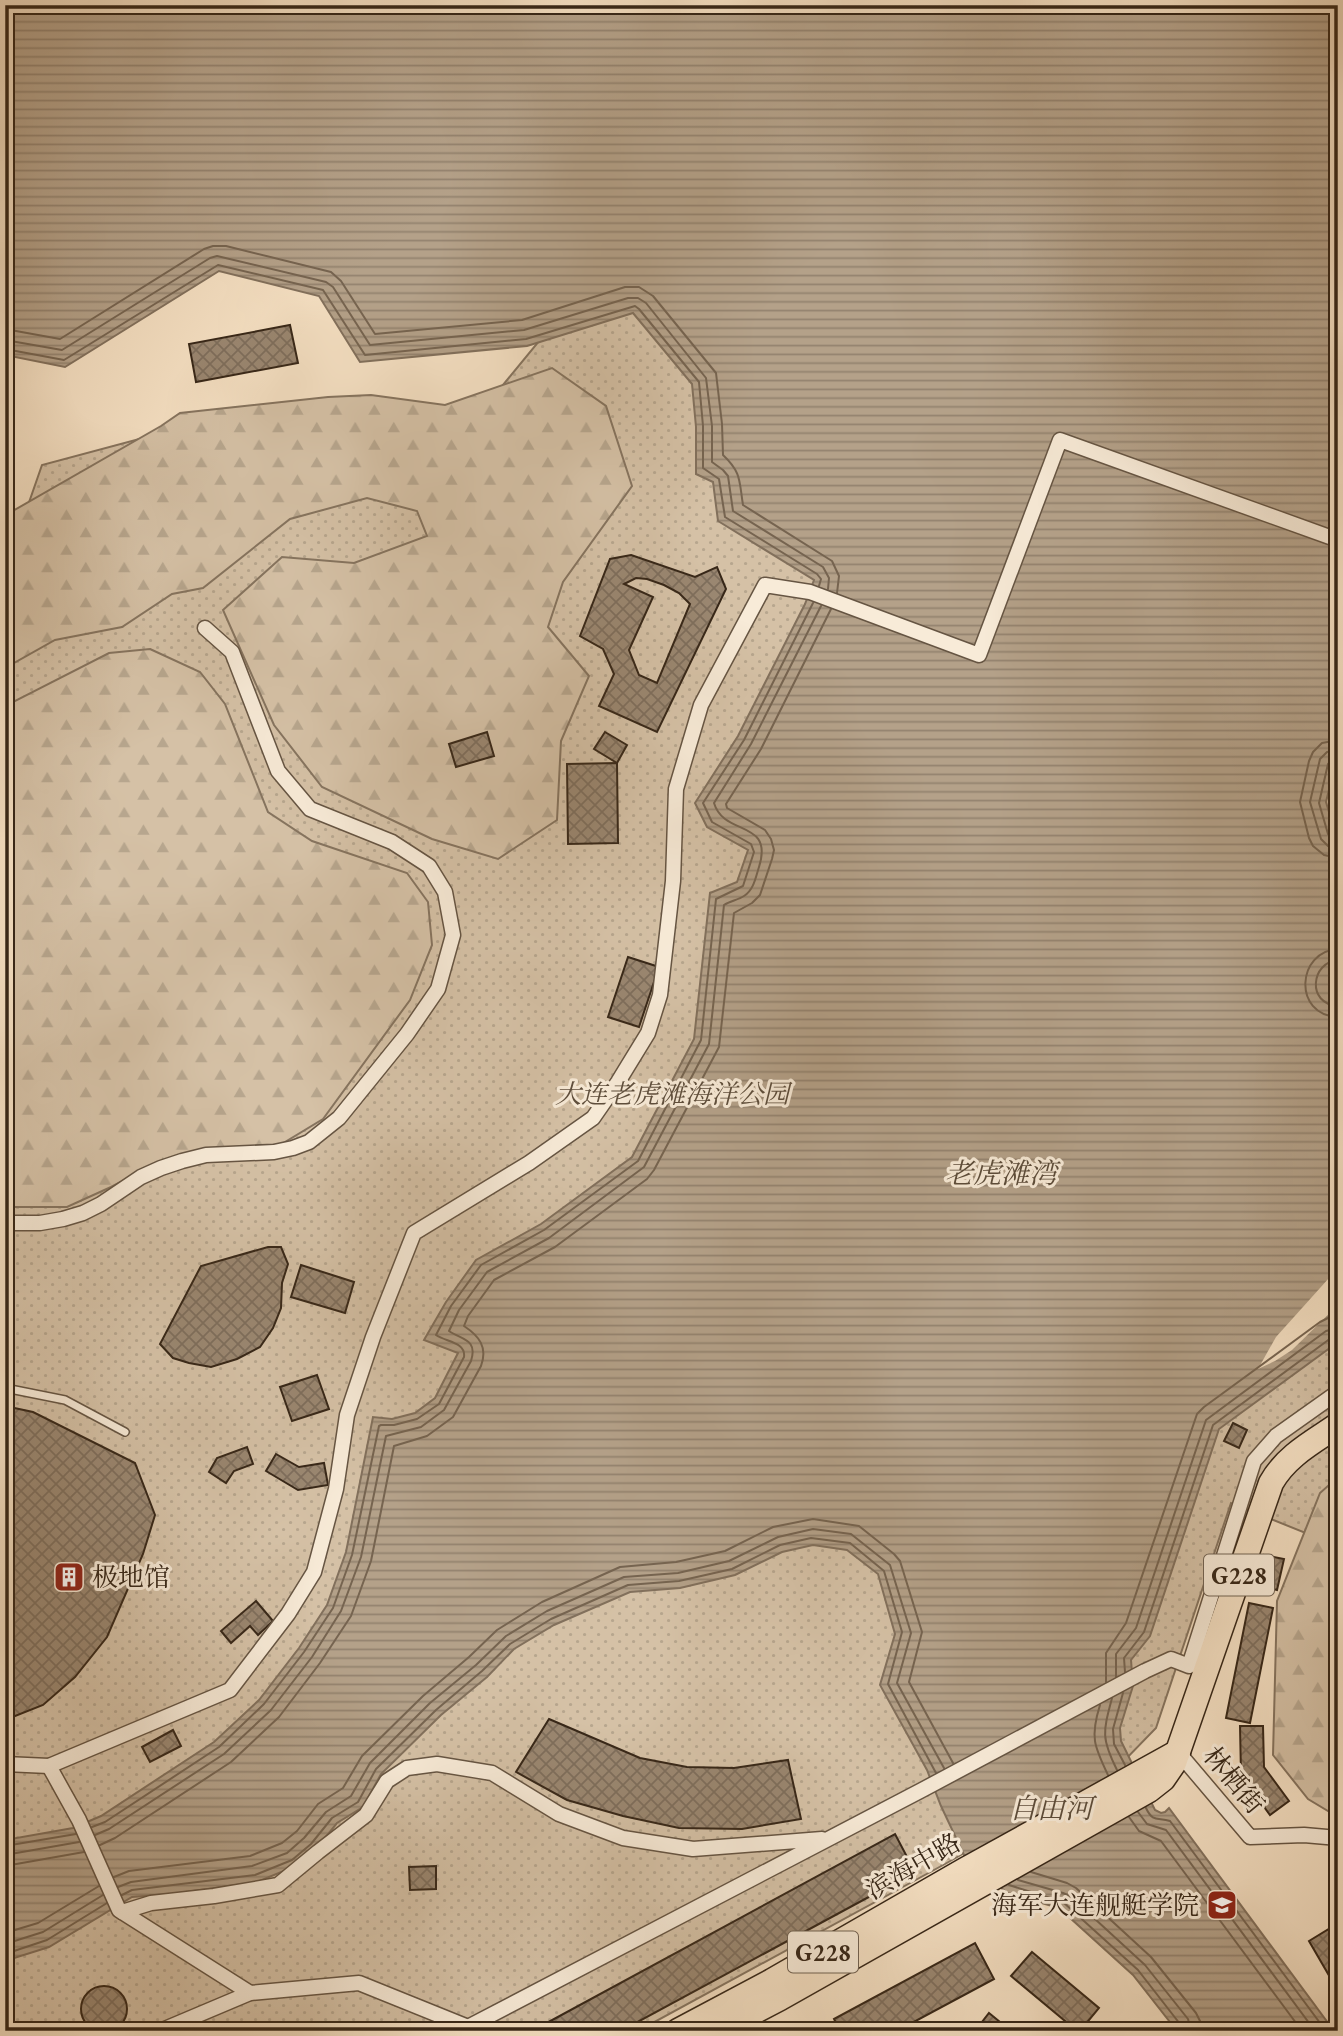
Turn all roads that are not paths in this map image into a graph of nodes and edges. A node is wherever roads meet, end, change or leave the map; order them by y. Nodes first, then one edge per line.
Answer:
1 (1338, 540) edge
2 (205, 628) dead end
3 (5, 1223) edge
4 (5, 1388) edge
5 (1338, 1392) edge
6 (1338, 1426) edge
7 (125, 1432) dead end
8 (1178, 1752) junction
9 (5, 1764) edge
10 (49, 1766) junction
11 (830, 1838) junction
12 (1338, 1838) edge
13 (970, 1878) junction
14 (120, 1911) junction
15 (250, 1993) junction
16 (160, 2031) edge
17 (678, 2031) edge
18 (718, 2031) edge

1 - 10 street
2 - 3 street
4 - 7 lane
5 - 11 street
6 - 8 highway, 滨海中路 / G228
8 - 12 street, 林栖街
8 - 13 highway, 滨海中路 / G228
9 - 10 street
10 - 14 street
11 - 14 street
11 - 15 street
13 - 17 highway, 滨海中路 / G228
13 - 18 highway, 滨海中路 / G228
14 - 15 street
15 - 16 street

